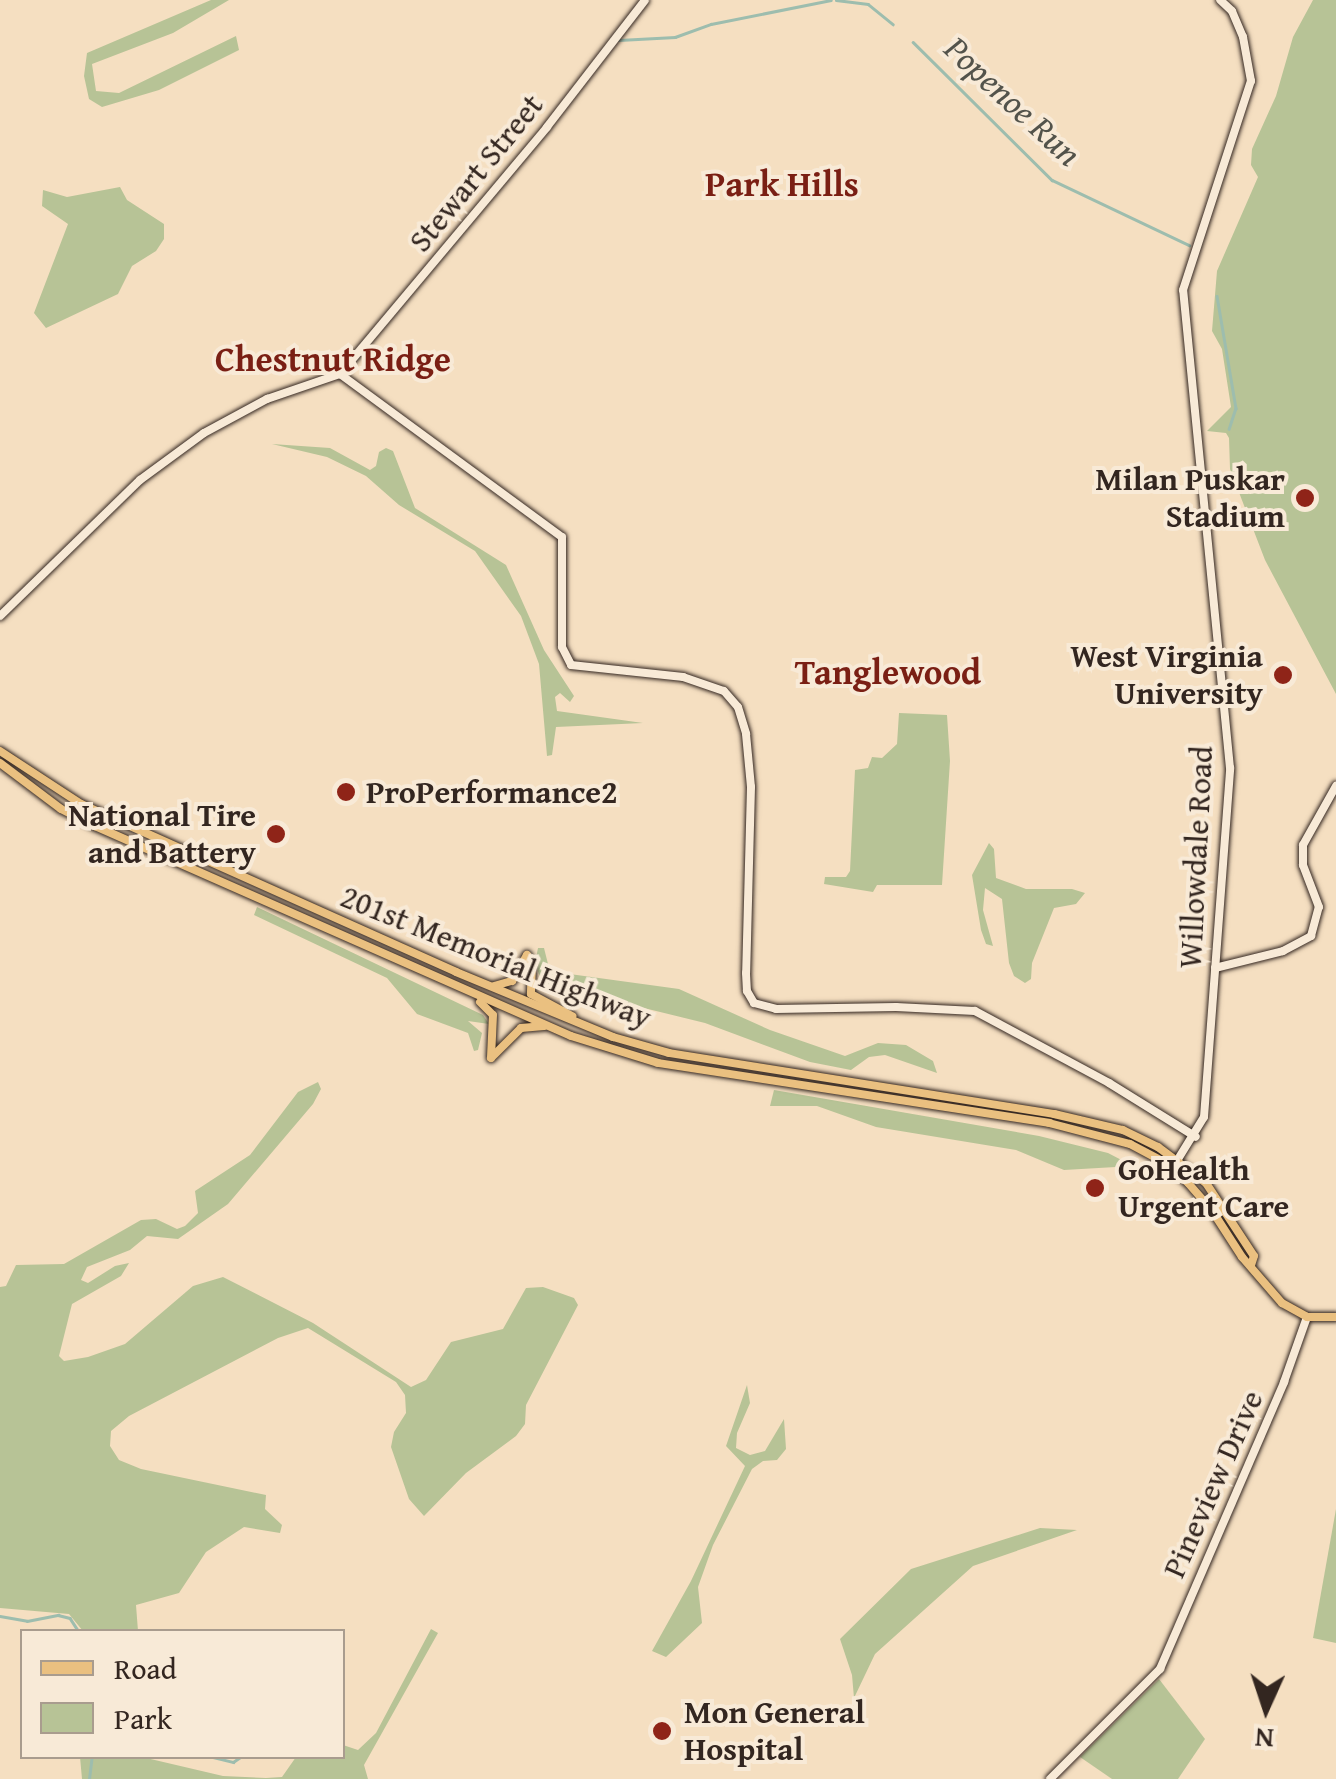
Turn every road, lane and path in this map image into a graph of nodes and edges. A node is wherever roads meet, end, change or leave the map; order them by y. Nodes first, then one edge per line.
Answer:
1 (645, 0) edge
2 (1220, 0) edge
3 (340, 374) junction
4 (0, 616) edge
5 (0, 751) edge
6 (0, 763) edge
7 (1336, 786) edge
8 (1215, 968) junction
9 (455, 986) junction
10 (490, 986) junction
11 (549, 1026) junction
12 (597, 1031) junction
13 (1196, 1138) junction
14 (1179, 1160) junction
15 (1172, 1168) junction
16 (1251, 1265) junction
17 (1307, 1317) junction
18 (1336, 1317) edge
19 (1050, 1779) edge

1 - 3 street, Stewart Street
2 - 8 street, Willowdale Road
3 - 4 street
3 - 13 street
5 - 10 main road, 201st Memorial Highway
6 - 9 main road, 201st Memorial Highway
7 - 8 street
8 - 13 street, Willowdale Road
9 - 11 main road, 201st Memorial Highway
9 - 11 main road
10 - 12 main road, 201st Memorial Highway
10 - 12 main road
11 - 15 main road, 201st Memorial Highway
12 - 14 main road, 201st Memorial Highway
13 - 14 street
14 - 15 street
14 - 16 main road, 201st Memorial Highway
15 - 16 main road, 201st Memorial Highway
16 - 17 main road
17 - 18 main road
17 - 19 street, Pineview Drive

